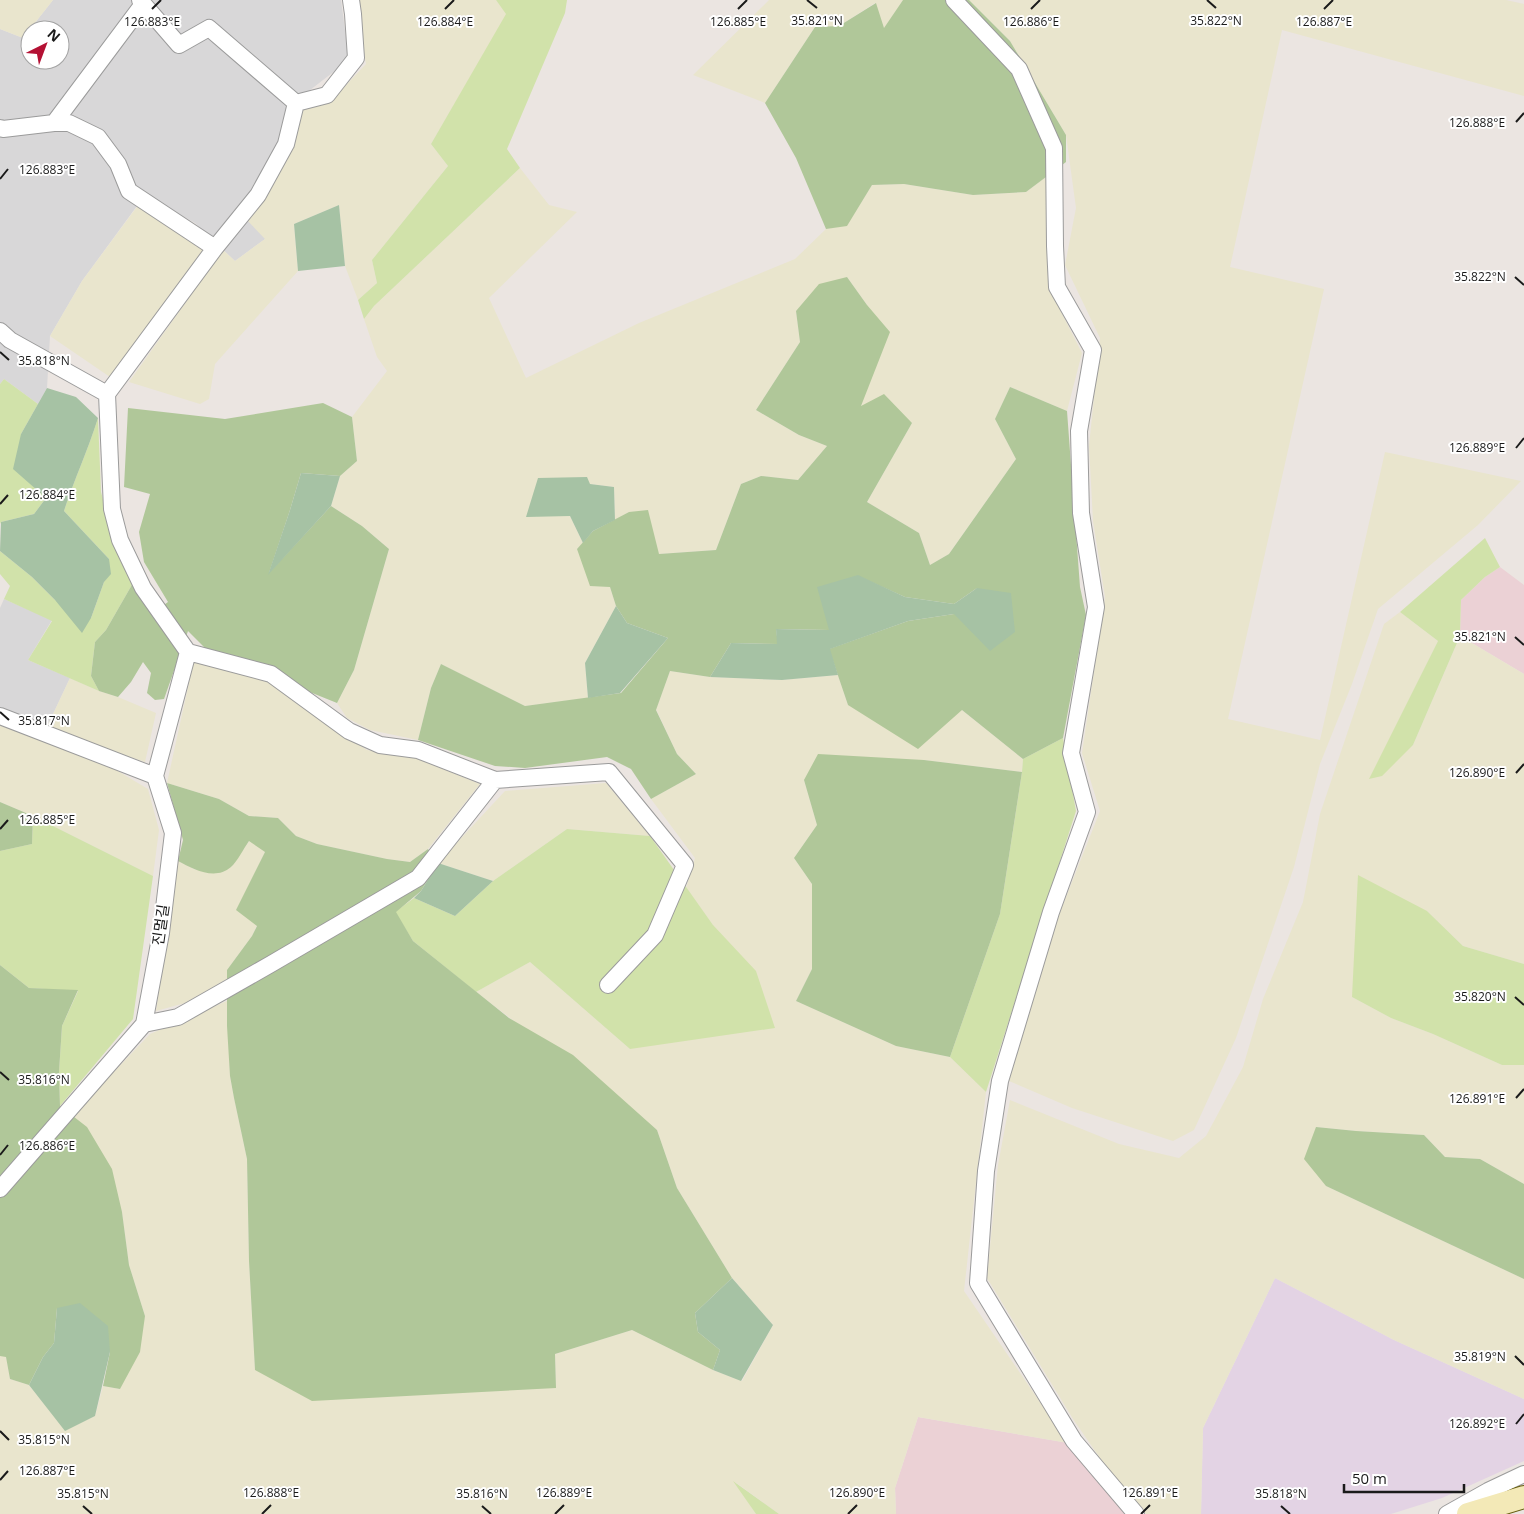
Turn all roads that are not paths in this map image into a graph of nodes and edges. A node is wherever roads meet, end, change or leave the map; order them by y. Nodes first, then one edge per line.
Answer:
1 (350, 0) edge
2 (954, 0) edge
3 (141, 2) edge
4 (296, 103) junction
5 (54, 123) junction
6 (1, 130) edge
7 (215, 248) junction
8 (0, 331) edge
9 (107, 394) junction
10 (188, 652) junction
11 (0, 716) edge
12 (155, 776) junction
13 (495, 780) junction
14 (608, 985) dead end
15 (144, 1024) junction
16 (0, 1189) edge
17 (1524, 1474) edge
18 (1524, 1498) edge
19 (1136, 1514) edge
20 (1447, 1514) edge
21 (1468, 1514) edge

1 - 4 street
2 - 19 street
3 - 4 street
3 - 5 street
4 - 7 street
5 - 6 street
5 - 7 street
7 - 9 street
8 - 9 street
9 - 10 street
10 - 12 street
10 - 13 street
11 - 12 street
12 - 15 street, 진멀길
13 - 14 street
13 - 15 street
15 - 16 street
17 - 20 street
18 - 21 main road

